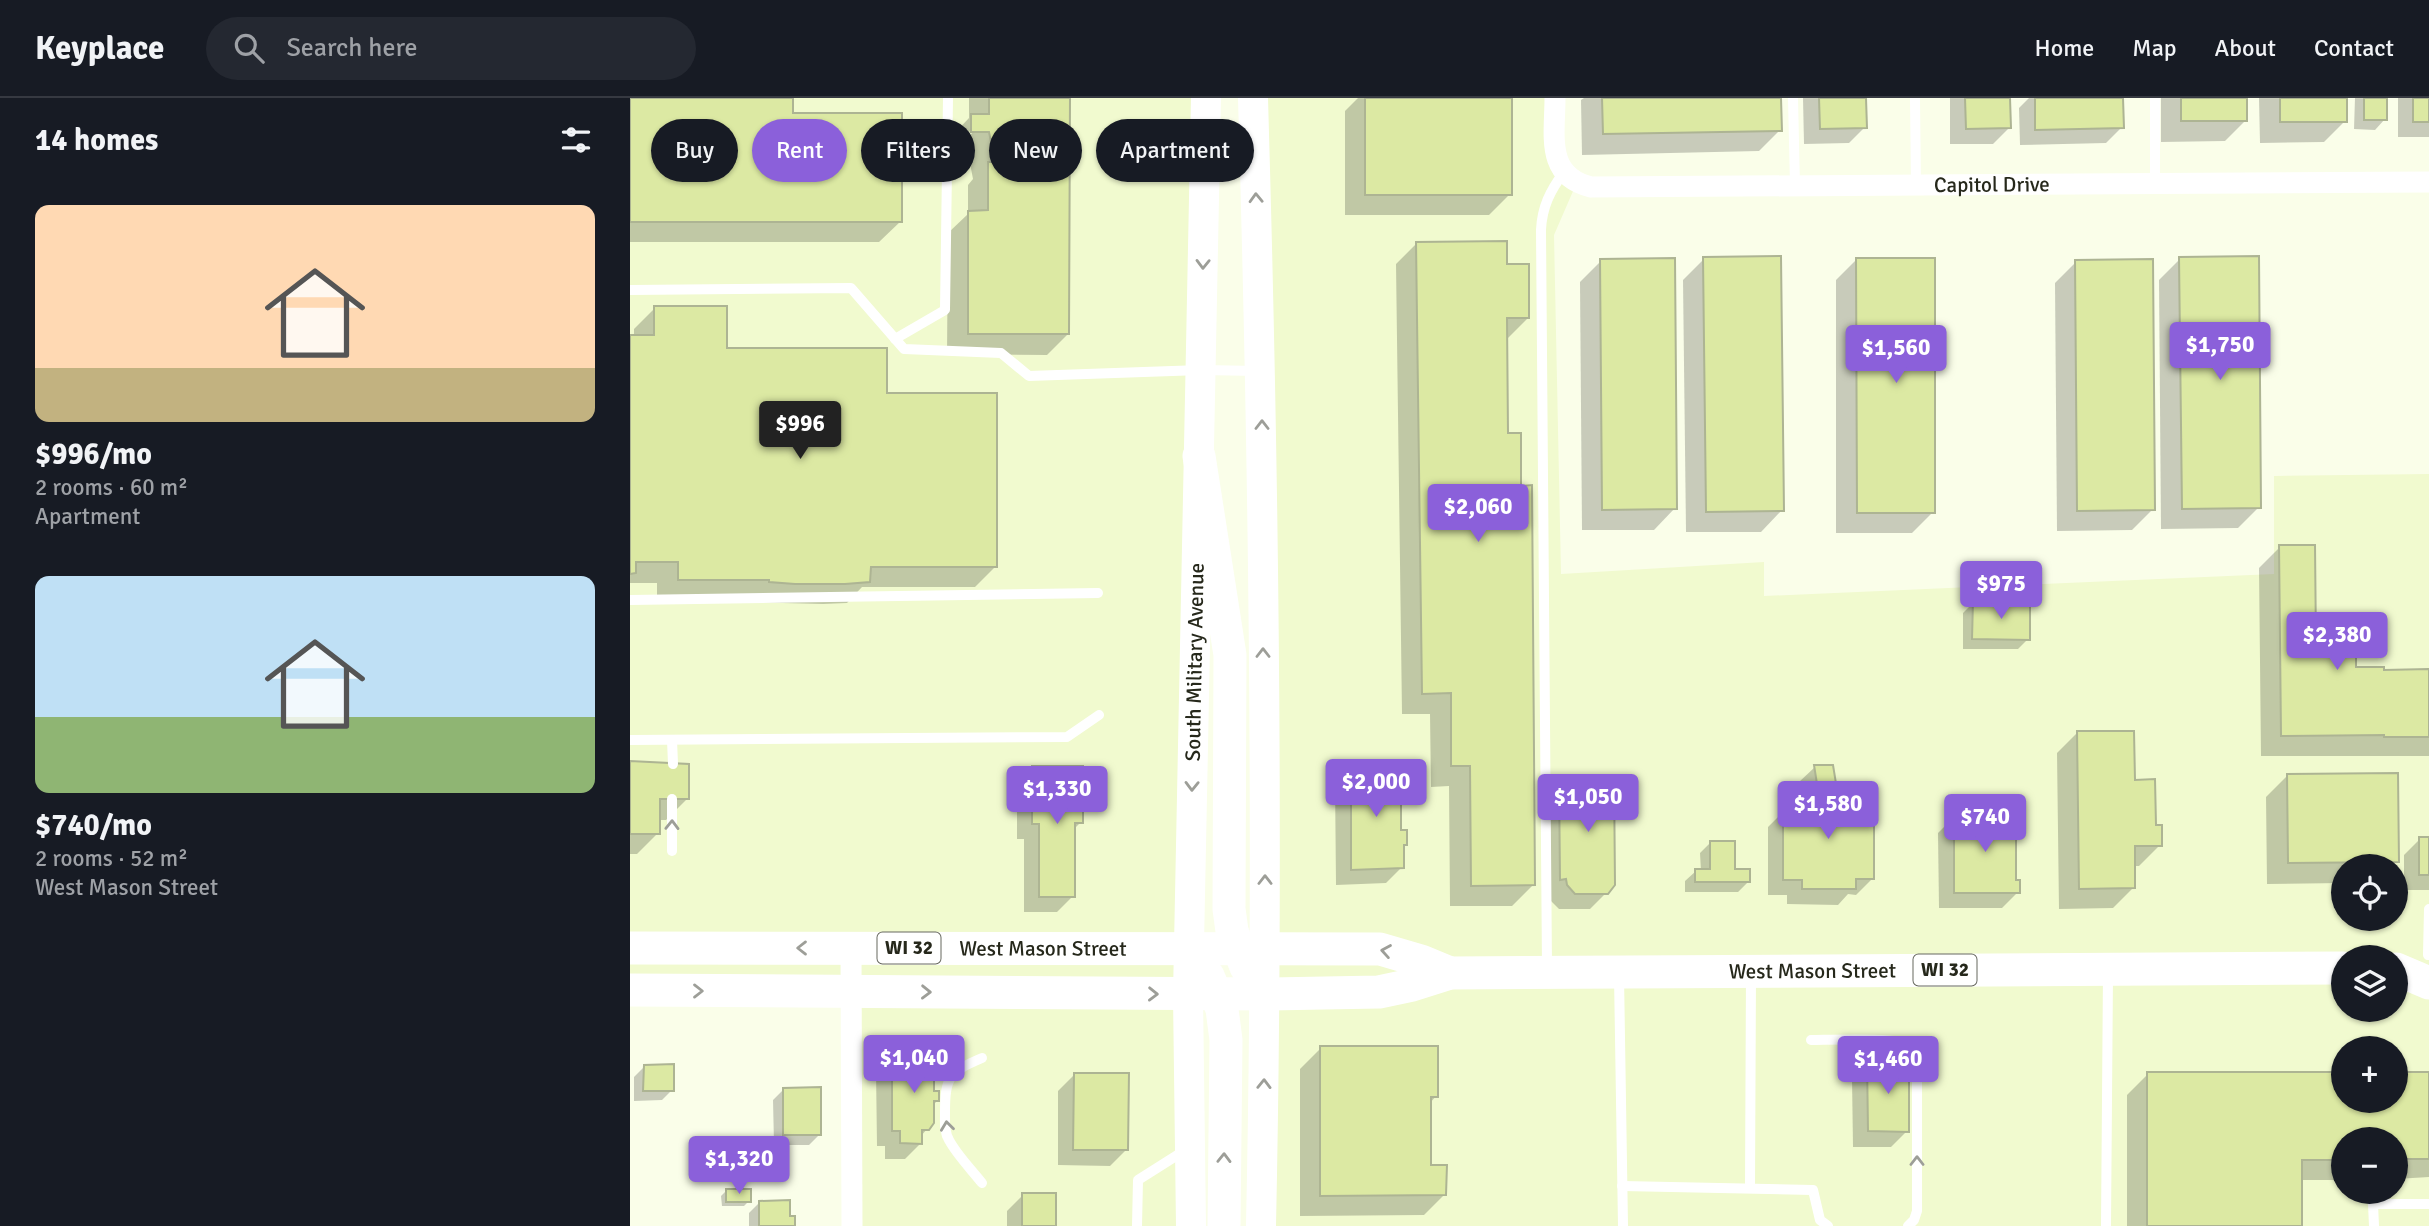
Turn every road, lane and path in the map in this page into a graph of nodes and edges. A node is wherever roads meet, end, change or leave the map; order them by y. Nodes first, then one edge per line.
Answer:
1 (948, 98) edge
2 (1206, 98) edge
3 (1253, 98) edge
4 (1555, 98) edge
5 (1793, 98) edge
6 (1915, 98) edge
7 (2155, 98) edge
8 (1562, 169) junction
9 (2429, 182) edge
10 (2155, 184) junction
11 (1916, 185) junction
12 (1795, 186) junction
13 (630, 289) edge
14 (895, 339) junction
15 (1201, 370) junction
16 (1261, 371) junction
17 (1199, 456) junction
18 (1098, 593) dead end
19 (630, 600) edge
20 (1099, 715) dead end
21 (630, 740) edge
22 (672, 740) junction
23 (673, 764) dead end
24 (672, 799) dead end
25 (672, 851) dead end
26 (2429, 909) edge
27 (630, 948) edge
28 (851, 948) junction
29 (1252, 948) junction
30 (1189, 949) junction
31 (2429, 964) edge
32 (2408, 967) edge
33 (2331, 968) edge
34 (2108, 969) junction
35 (1548, 972) junction
36 (1619, 972) junction
37 (1751, 972) junction
38 (1450, 973) junction
39 (630, 990) edge
40 (851, 991) junction
41 (1202, 995) junction
42 (1266, 995) junction
43 (1811, 1040) dead end
44 (982, 1058) dead end
45 (1190, 1147) junction
46 (982, 1183) dead end
47 (1622, 1186) junction
48 (1750, 1188) junction
49 (2429, 1204) edge
50 (852, 1226) edge
51 (1137, 1226) edge
52 (1191, 1226) edge
53 (1224, 1226) edge
54 (1261, 1226) edge
55 (1623, 1226) edge
56 (1828, 1226) edge
57 (1908, 1226) edge
58 (2106, 1226) edge
59 (2374, 1226) edge

1 - 14 lane
2 -> 15 main road, South Military Avenue
16 -> 3 main road
4 - 8 street
5 - 12 lane
6 - 11 lane
7 - 10 lane
8 - 12 street, Capitol Drive
8 - 35 lane
9 - 10 street, Capitol Drive
10 - 11 street, Capitol Drive
11 - 12 street, Capitol Drive
13 - 14 lane
14 - 15 lane
15 - 16 lane
15 - 17 main road, South Military Avenue
29 -> 16 main road
17 - 29 main road
17 -> 30 main road, South Military Avenue
18 - 19 lane
20 - 22 lane
21 - 22 lane
22 - 23 lane
25 -> 24 lane
26 - 31 lane
28 -> 27 main road, West Mason Street / WI 32
28 - 30 main road, West Mason Street / WI 32
28 - 40 street
29 - 30 main road, West Mason Street / WI 32
38 -> 29 main road, West Mason Street / WI 32
29 - 42 main road
30 - 41 main road
31 - 32 main road
33 - 34 main road, West Mason Street / WI 32
34 - 37 main road, West Mason Street / WI 32
34 - 58 lane
35 - 36 main road, West Mason Street / WI 32
35 - 38 main road, West Mason Street / WI 32
36 - 37 main road, West Mason Street / WI 32
36 - 47 lane
37 - 48 lane
38 - 42 main road, West Mason Street / WI 32
39 -> 40 main road, West Mason Street / WI 32
40 -> 41 main road, West Mason Street / WI 32
40 - 50 street
41 - 42 main road, West Mason Street / WI 32
41 - 45 main road
53 -> 41 main road
54 -> 42 main road
57 -> 43 lane
46 -> 44 lane
45 - 51 lane
45 - 52 main road
47 - 48 lane
47 - 55 lane
48 - 56 lane
49 - 59 lane

